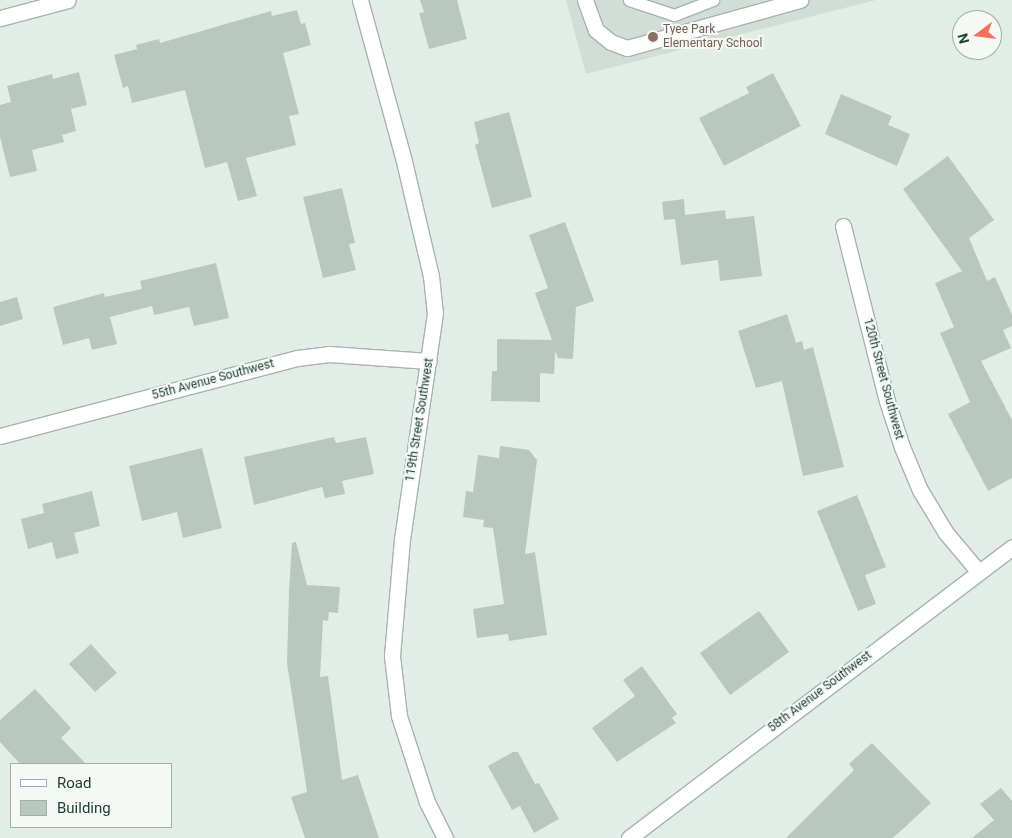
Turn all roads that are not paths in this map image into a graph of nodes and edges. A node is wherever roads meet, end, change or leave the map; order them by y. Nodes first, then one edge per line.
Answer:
1 (68, 0) edge
2 (360, 0) edge
3 (585, 0) edge
4 (629, 0) edge
5 (710, 0) edge
6 (800, 0) edge
7 (0, 18) edge
8 (843, 226) dead end
9 (430, 361) junction
10 (0, 436) edge
11 (1012, 547) edge
12 (978, 571) junction
13 (445, 838) edge
14 (629, 838) edge

1 - 7 street
2 - 9 street, 119th Street Southwest
3 - 6 street
4 - 5 lane
8 - 12 street, 120th Street Southwest
9 - 10 street, 55th Avenue Southwest
9 - 13 street, 119th Street Southwest
11 - 12 street, 58th Avenue Southwest
12 - 14 street, 58th Avenue Southwest

